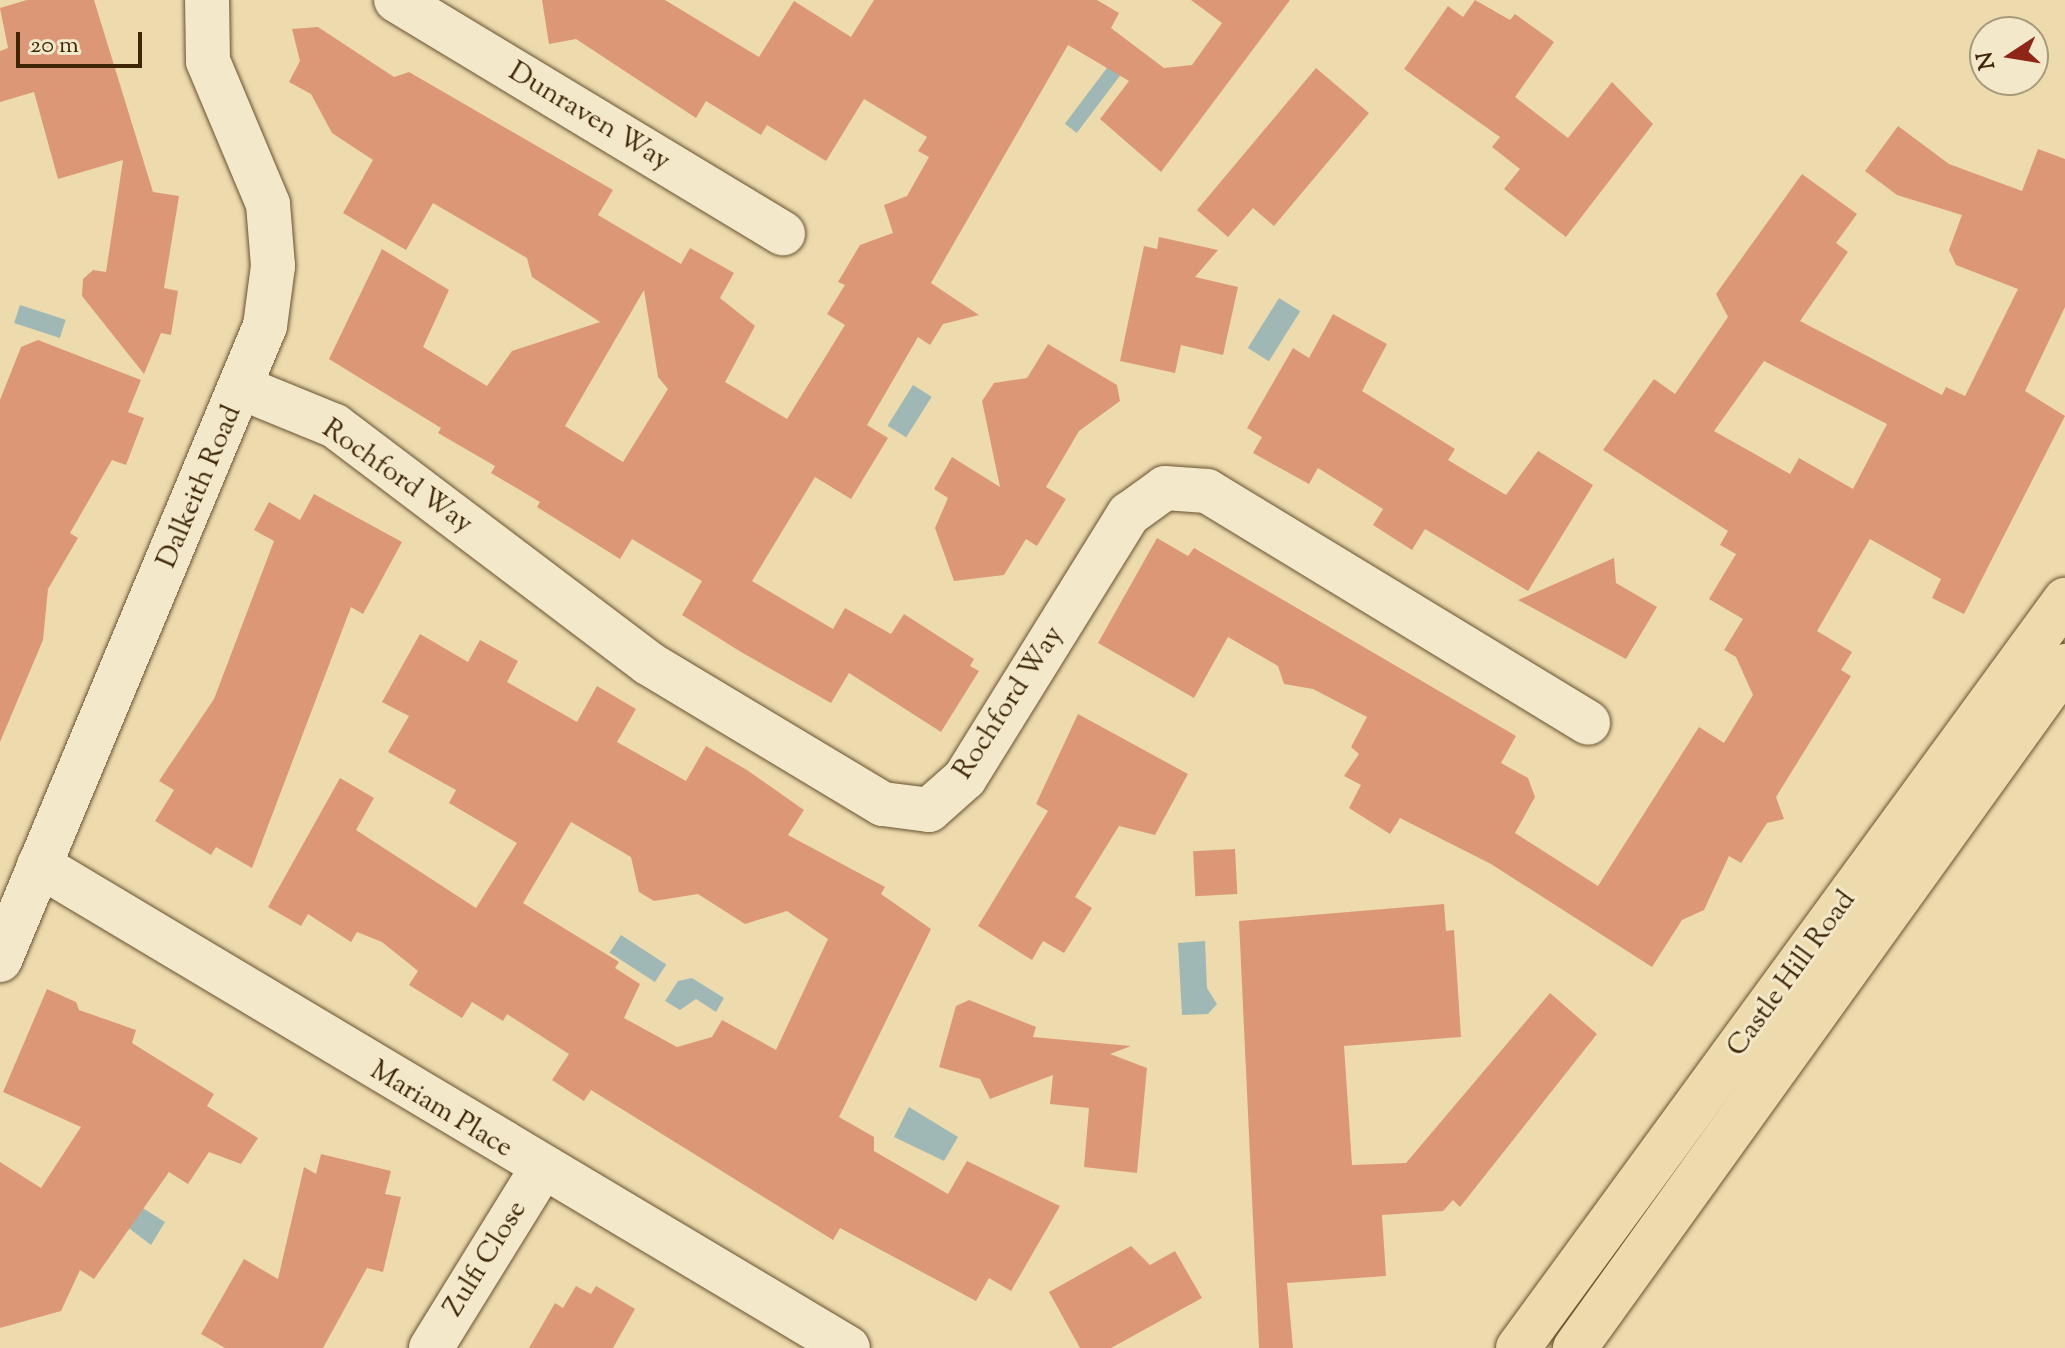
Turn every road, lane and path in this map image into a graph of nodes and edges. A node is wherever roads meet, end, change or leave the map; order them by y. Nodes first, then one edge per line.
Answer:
1 (207, 0) edge
2 (396, 0) edge
3 (783, 233) dead end
4 (242, 388) junction
5 (2065, 600) edge
6 (2065, 666) edge
7 (1588, 723) dead end
8 (39, 865) junction
9 (0, 960) edge
10 (541, 1170) junction
11 (431, 1348) edge
12 (848, 1348) edge
13 (1518, 1348) edge
14 (1575, 1348) edge

1 - 4 street, Dalkeith Road
2 - 3 street, Dunraven Way
4 - 7 street, Rochford Way
4 - 8 street, Dalkeith Road
5 - 13 main road, Castle Hill Road
6 - 14 main road, Castle Hill Road
8 - 9 street, Dalkeith Road
8 - 10 street, Mariam Place
10 - 11 street, Zulfi Close
10 - 12 street, Mariam Place

